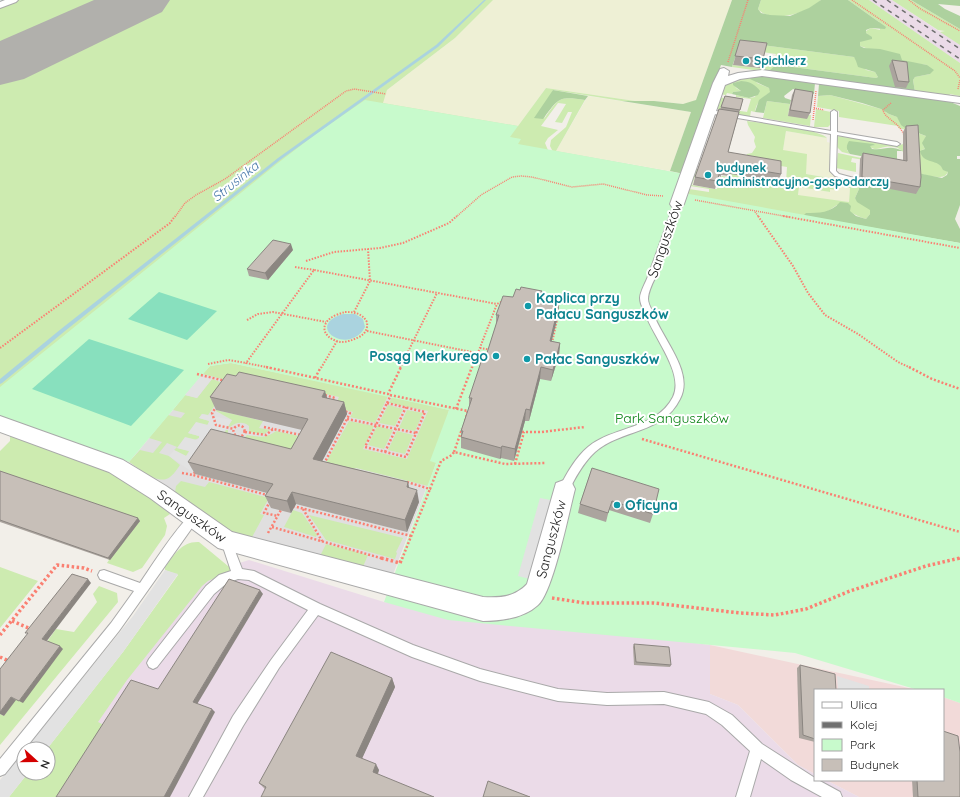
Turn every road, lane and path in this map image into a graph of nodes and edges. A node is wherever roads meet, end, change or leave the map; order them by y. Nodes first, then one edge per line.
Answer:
1 (13, 0) edge
2 (748, 0) edge
3 (852, 0) edge
4 (909, 0) edge
5 (0, 5) edge
6 (960, 31) edge
7 (726, 68) junction
8 (762, 73) junction
9 (960, 78) edge
10 (719, 83) junction
11 (816, 90) dead end
12 (386, 94) dead end
13 (914, 94) junction
14 (809, 97) edge
15 (815, 98) junction
16 (960, 100) edge
17 (810, 102) edge
18 (815, 103) junction
19 (710, 112) junction
20 (834, 112) dead end
21 (808, 114) edge
22 (813, 114) junction
23 (812, 129) junction
24 (833, 134) junction
25 (897, 144) joint
26 (852, 179) dead end
27 (678, 200) junction
28 (755, 211) junction
29 (960, 248) edge
30 (368, 249) junction
31 (306, 261) dead end
32 (295, 267) dead end
33 (314, 270) junction
34 (370, 281) junction
35 (437, 293) junction
36 (538, 295) edge
37 (506, 300) edge
38 (497, 304) junction
39 (354, 312) junction
40 (282, 313) junction
41 (247, 320) dead end
42 (326, 322) junction
43 (367, 331) junction
44 (413, 340) junction
45 (337, 341) junction
46 (551, 345) edge
47 (0, 348) edge
48 (480, 348) junction
49 (495, 350) edge
50 (477, 353) junction
51 (475, 358) junction
52 (490, 361) edge
53 (246, 363) junction
54 (208, 364) dead end
55 (197, 374) dead end
56 (315, 378) junction
57 (226, 382) edge
58 (960, 389) edge
59 (320, 394) edge
60 (389, 394) junction
61 (221, 401) edge
62 (332, 403) edge
63 (387, 403) junction
64 (406, 408) junction
65 (456, 409) junction
66 (343, 411) edge
67 (347, 418) junction
68 (0, 424) edge
69 (376, 425) junction
70 (264, 427) dead end
71 (585, 427) dead end
72 (234, 429) junction
73 (273, 429) junction
74 (396, 429) junction
75 (245, 432) junction
76 (416, 433) junction
77 (622, 433) junction
78 (300, 441) edge
79 (385, 452) junction
80 (454, 452) junction
81 (515, 464) junction
82 (546, 464) dead end
83 (197, 469) edge
84 (321, 469) edge
85 (182, 473) dead end
86 (193, 475) junction
87 (405, 482) edge
88 (430, 489) junction
89 (564, 489) joint
90 (284, 504) edge
91 (291, 506) edge
92 (303, 509) junction
93 (278, 516) junction
94 (194, 518) junction
95 (960, 532) edge
96 (411, 536) junction
97 (226, 541) junction
98 (322, 541) junction
99 (960, 558) edge
100 (400, 562) junction
101 (238, 574) junction
102 (104, 575) joint
103 (392, 585) junction
104 (142, 589) junction
105 (535, 592) junction
106 (316, 608) junction
107 (12, 621) junction
108 (34, 630) edge
109 (0, 635) edge
110 (0, 657) edge
111 (12, 662) edge
112 (153, 663) dead end
113 (756, 749) junction
114 (0, 769) edge
115 (196, 797) edge
116 (743, 797) edge
117 (835, 797) edge

1 - 5 street
2 - 7 path
3 - 9 path
4 - 6 path
7 - 8 street
7 - 10 street, Sanguszków
8 - 10 street
8 - 13 street
10 - 19 street, Sanguszków
11 - 15 path
12 - 47 path
13 - 16 street
13 - 25 path
14 - 15 path
15 - 18 path
17 - 18 path
18 - 22 path
19 - 23 lane
19 - 27 street, Sanguszków
20 - 24 lane
21 - 22 path
22 - 23 path
23 - 24 lane
24 - 25 lane
24 - 26 lane
27 - 28 path
27 - 30 path
27 - 77 lane, Sanguszków
28 - 29 path
28 - 58 path
30 - 31 path
30 - 34 path
32 - 33 path
33 - 34 path
33 - 40 path
34 - 35 path
34 - 39 path
35 - 38 path
35 - 44 path
36 - 46 path
37 - 38 path
38 - 48 path
39 - 42 path
39 - 43 path
40 - 41 path
40 - 42 path
40 - 53 path
42 - 45 path
43 - 44 path
43 - 45 path
44 - 50 path
44 - 60 path
45 - 56 path
48 - 49 path
48 - 50 path
50 - 51 path
51 - 52 path
51 - 65 path
53 - 54 path
53 - 56 path
55 - 57 path
56 - 60 path
59 - 62 path
60 - 63 path
60 - 65 path
61 - 72 path
63 - 64 path
63 - 69 path
64 - 74 path
64 - 76 path
65 - 80 path
66 - 67 path
67 - 69 path
67 - 84 path
68 - 94 street, Sanguszków
69 - 74 path
69 - 79 path
70 - 73 path
71 - 81 path
72 - 75 path
72 - 75 path
73 - 75 path
73 - 78 path
74 - 76 path
74 - 79 path
76 - 79 path
77 - 89 lane, Sanguszków
77 - 95 path
80 - 81 path
80 - 88 path
81 - 82 path
83 - 86 path
85 - 86 path
86 - 93 path
87 - 88 path
88 - 96 path
89 - 105 street, Sanguszków
90 - 93 path
91 - 92 path
92 - 96 path
92 - 98 path
93 - 98 path
94 - 97 street, Sanguszków
94 - 104 lane
96 - 100 path
97 - 101 lane
97 - 103 street, Sanguszków
98 - 100 path
99 - 105 path
100 - 103 path
101 - 106 lane
101 - 112 lane
102 - 104 lane
102 - 107 path
103 - 105 street, Sanguszków
104 - 114 lane
106 - 113 lane
106 - 115 lane
107 - 108 path
107 - 109 path
110 - 111 path
113 - 116 lane
113 - 117 lane

